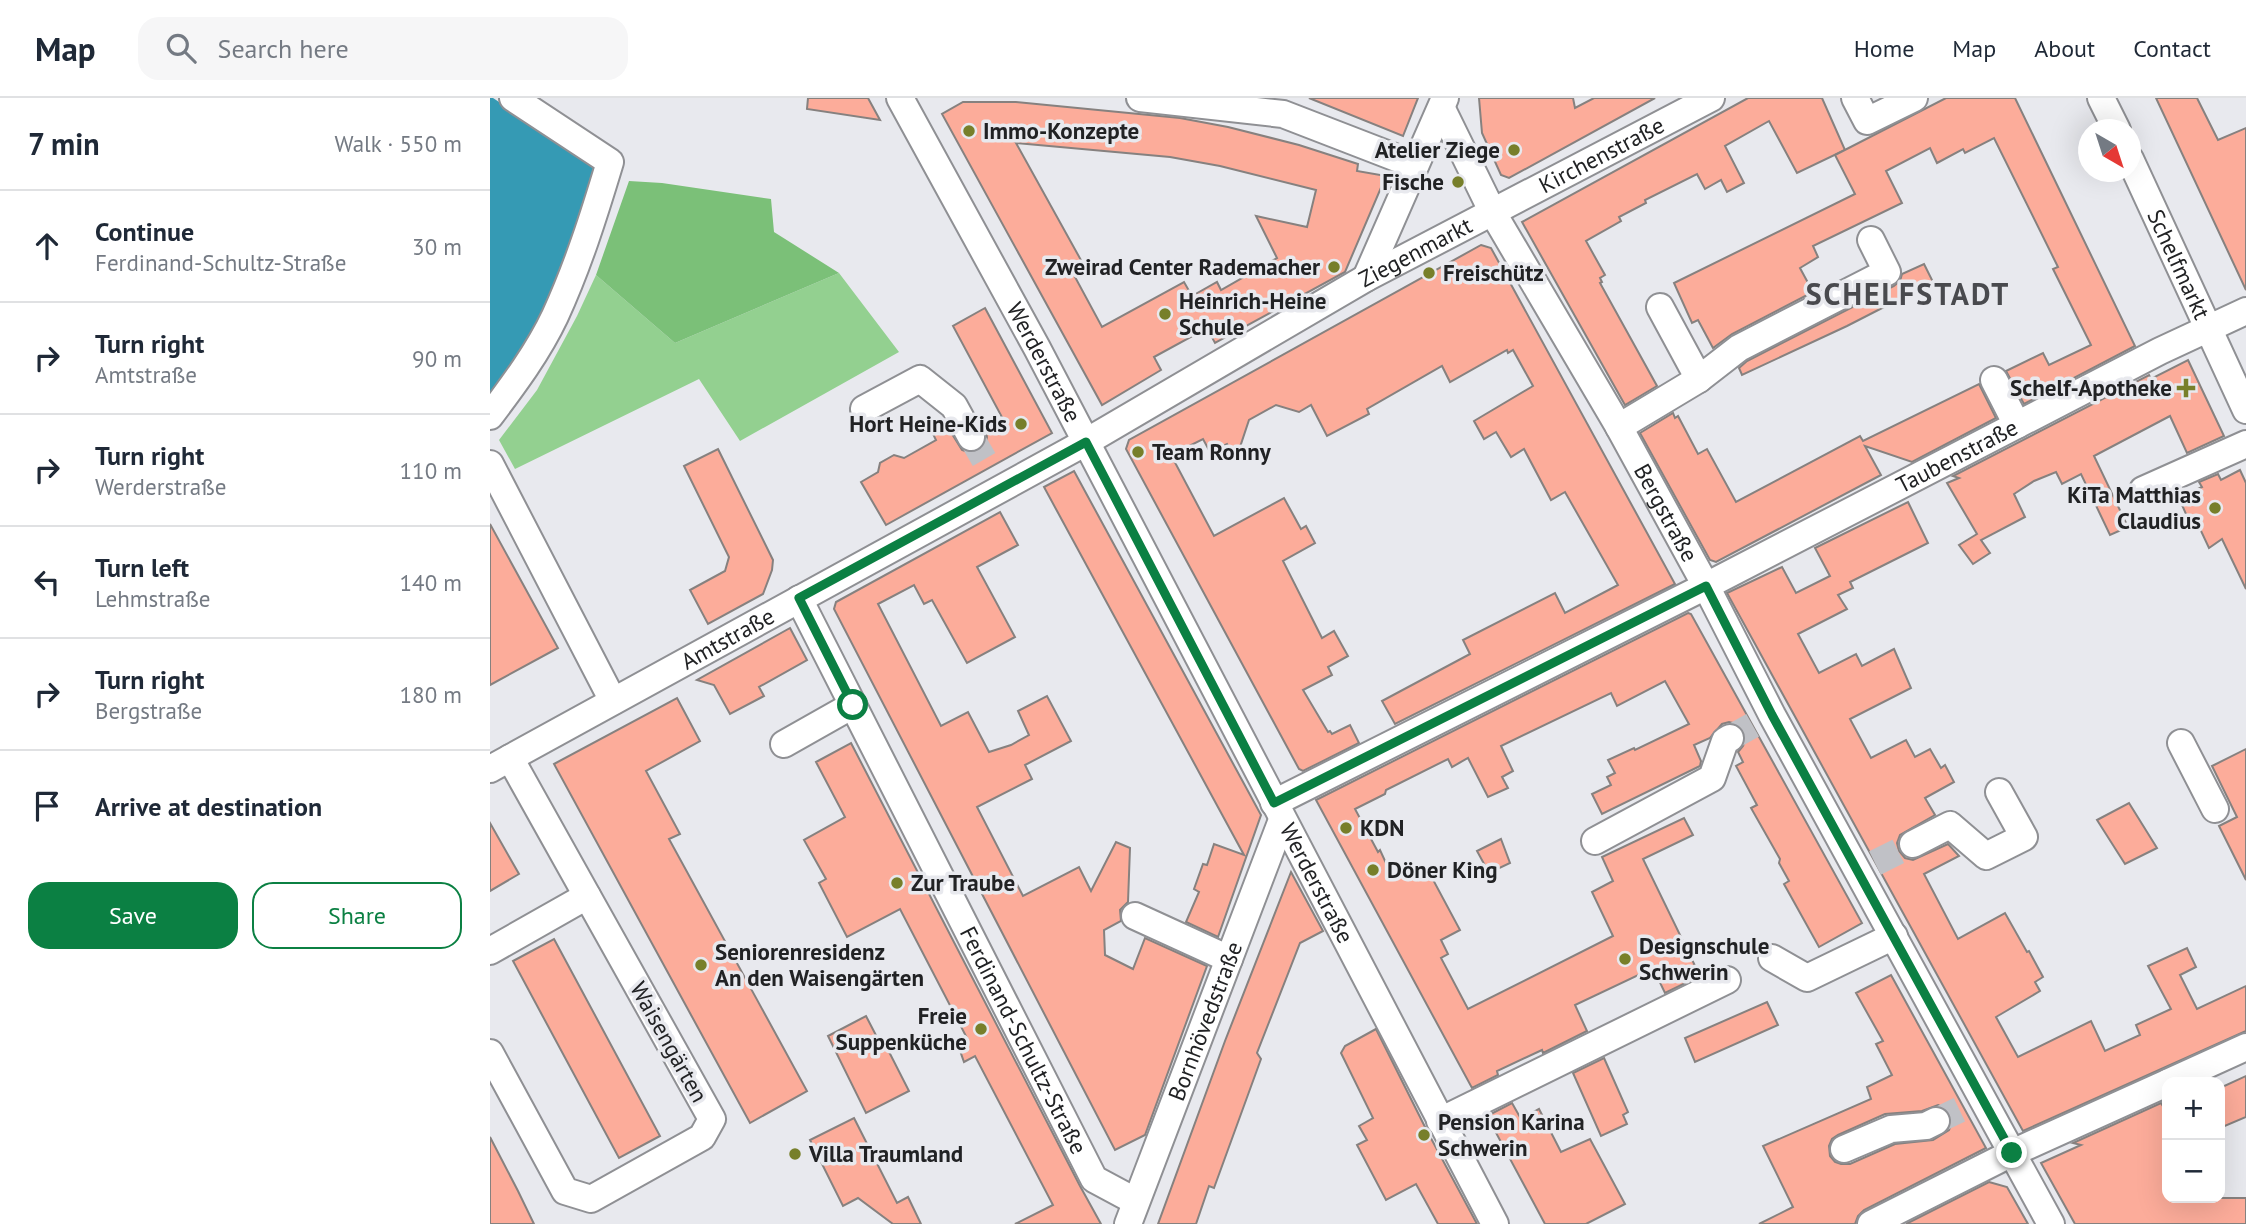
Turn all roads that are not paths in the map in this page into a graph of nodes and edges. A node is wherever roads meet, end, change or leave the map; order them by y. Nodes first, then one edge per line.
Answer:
1 (513, 98) edge
2 (900, 98) edge
3 (1140, 98) edge
4 (1711, 98) edge
5 (1855, 98) edge
6 (1914, 98) edge
7 (2101, 98) edge
8 (1443, 104) edge
9 (2111, 119) edge
10 (1415, 165) junction
11 (2141, 182) edge
12 (1493, 213) junction
13 (1871, 240) dead end
14 (1366, 278) junction
15 (1660, 307) dead end
16 (2246, 311) edge
17 (2210, 329) junction
18 (1699, 379) junction
19 (1994, 380) dead end
20 (863, 409) dead end
21 (2246, 410) edge
22 (490, 416) edge
23 (2017, 425) junction
24 (1619, 427) junction
25 (971, 437) tunnel mouth
26 (1086, 442) junction
27 (2246, 444) edge
28 (490, 464) edge
29 (2143, 490) dead end
30 (1706, 586) junction
31 (799, 598) junction
32 (613, 701) junction
33 (853, 705) junction
34 (1730, 738) tunnel mouth
35 (2181, 743) dead end
36 (784, 744) dead end
37 (500, 764) edge
38 (1999, 792) dead end
39 (2215, 809) dead end
40 (1278, 811) junction
41 (1595, 841) dead end
42 (1913, 844) tunnel mouth
43 (587, 896) junction
44 (1135, 916) dead end
45 (1894, 936) junction
46 (490, 951) edge
47 (1772, 958) dead end
48 (1229, 959) junction
49 (1727, 980) dead end
50 (2246, 1047) edge
51 (490, 1053) edge
52 (2181, 1077) edge
53 (2162, 1086) edge
54 (1440, 1121) junction
55 (1936, 1121) tunnel mouth
56 (1844, 1149) dead end
57 (2012, 1153) junction
58 (1132, 1213) edge
59 (1494, 1224) edge
60 (1871, 1224) edge
61 (2052, 1224) edge

1 - 22 street
2 - 26 street, Werderstraße
3 - 10 street
4 - 12 street, Kirchenstraße
5 - 6 street
7 - 9 street
8 - 10 street, Ziegenmarkt
8 - 12 street, Ziegenmarkt
10 - 14 street, Ziegenmarkt
11 - 17 street, Schelfmarkt
12 - 14 street, Ziegenmarkt
12 - 24 street, Bergstraße
13 - 18 street
14 - 26 street, Amtstraße
15 - 18 street
16 - 17 street, Taubenstraße
17 - 21 street, Schelfmarkt
17 - 23 street, Taubenstraße
18 - 24 street
19 - 23 street
20 - 25 street
23 - 30 street, Taubenstraße
24 - 30 street, Bergstraße
26 - 31 street, Amtstraße
26 - 40 street, Werderstraße
27 - 29 street
28 - 32 street
30 - 40 street, Taubenstraße
30 - 45 street, Bergstraße
31 - 32 street, Amtstraße
31 - 33 street, Ferdinand-Schultz-Straße
32 - 37 street, Amtstraße
33 - 36 street
33 - 58 street, Ferdinand-Schultz-Straße
34 - 41 street
35 - 39 street
37 - 43 street, Waisengärten
38 - 42 street
40 - 48 street, Bornhövedstraße
40 - 54 street, Werderstraße
43 - 46 street
43 - 51 street, Waisengärten
44 - 48 street
45 - 47 street
45 - 57 street, Bergstraße
48 - 58 street, Bornhövedstraße
49 - 54 street
50 - 52 street
53 - 57 street
54 - 59 street, Werderstraße
55 - 56 street
57 - 60 street
57 - 61 street, Bergstraße

